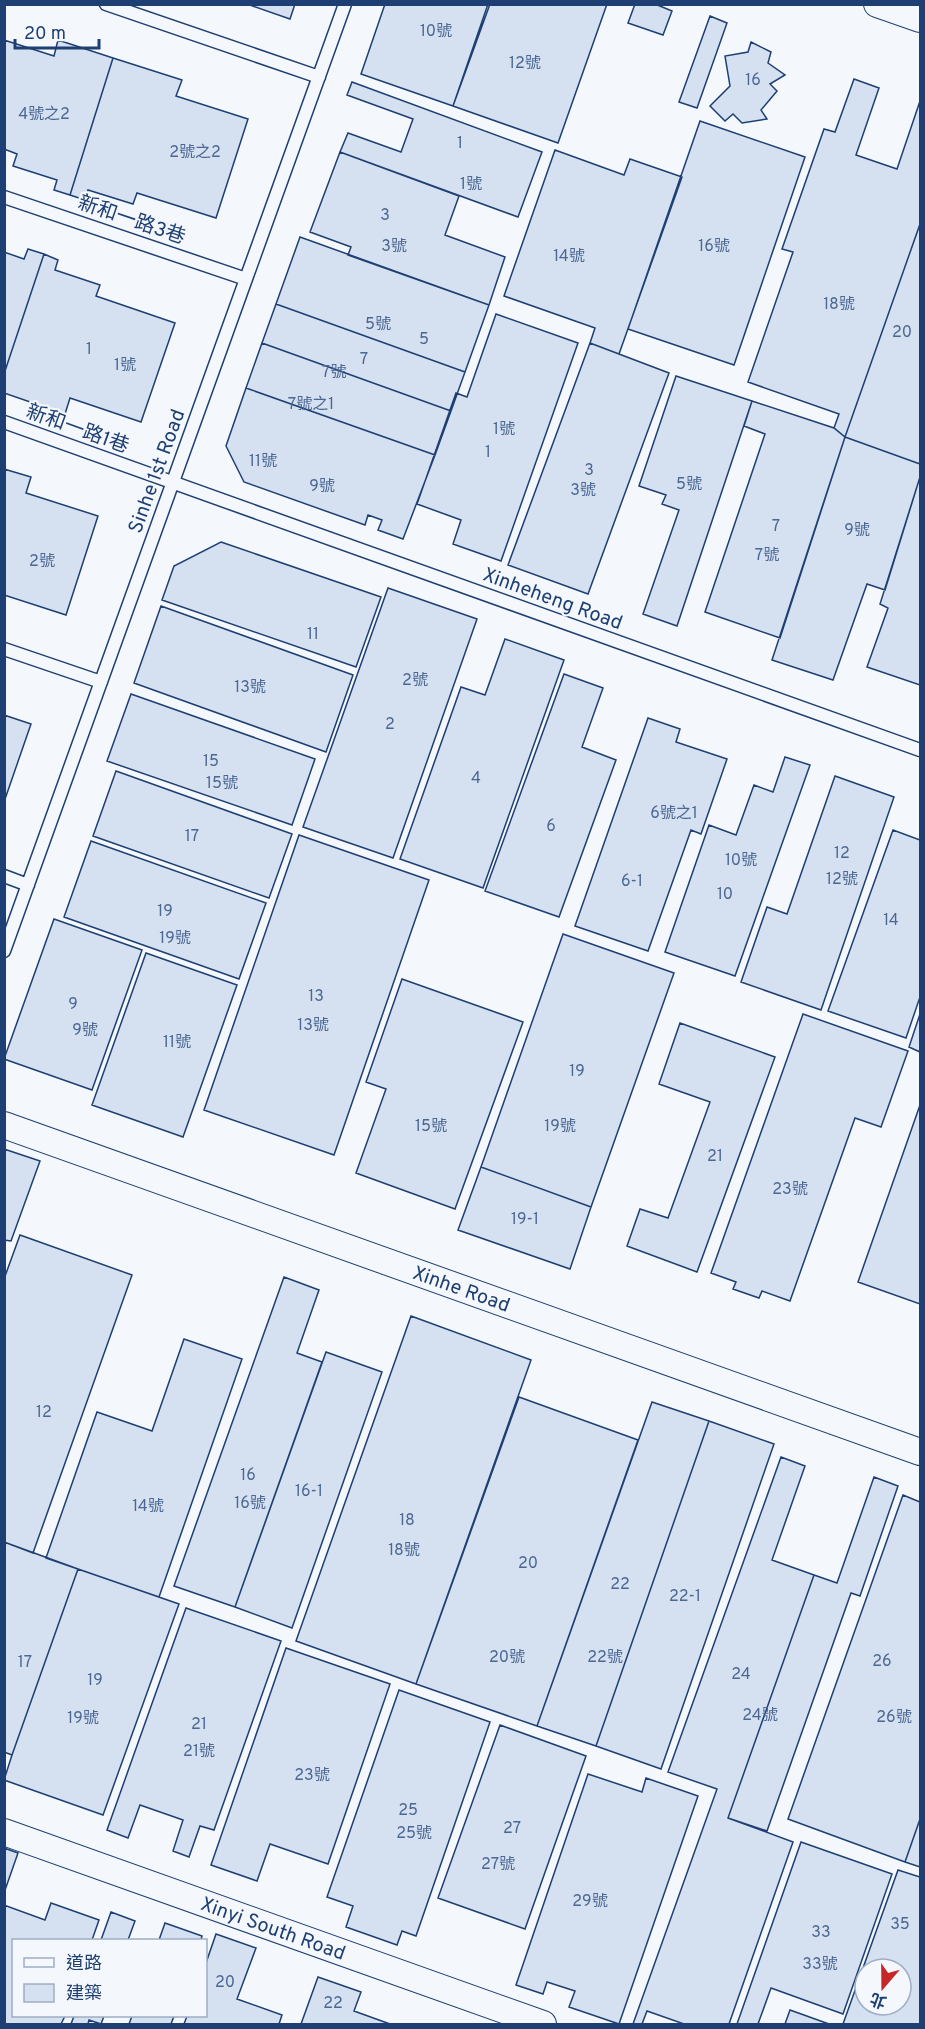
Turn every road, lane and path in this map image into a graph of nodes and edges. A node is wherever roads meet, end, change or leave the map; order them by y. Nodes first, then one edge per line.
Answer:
1 (105, 4) edge
2 (345, 4) edge
3 (877, 4) edge
4 (921, 19) edge
5 (319, 77) junction
6 (4, 197) edge
7 (246, 279) junction
8 (4, 422) edge
9 (173, 482) junction
10 (4, 649) edge
11 (101, 682) junction
12 (921, 750) edge
13 (4, 876) edge
14 (28, 885) junction
15 (4, 951) edge
16 (4, 1125) edge
17 (921, 1452) edge
18 (4, 1832) edge
19 (543, 2025) edge

1 - 5 lane
2 - 5 lane, Sinhe 1st Road
3 - 4 street
5 - 7 lane, Sinhe 1st Road
6 - 7 lane, 新和一路3巷
7 - 9 lane, Sinhe 1st Road
8 - 9 lane, 新和一路1巷
9 - 11 lane, Sinhe 1st Road
9 - 12 lane, Xinheheng Road
10 - 11 lane
11 - 14 lane, Sinhe 1st Road
13 - 14 lane
14 - 15 lane, Sinhe 1st Road
16 - 17 street, Xinhe Road
18 - 19 street, Xinyi South Road

